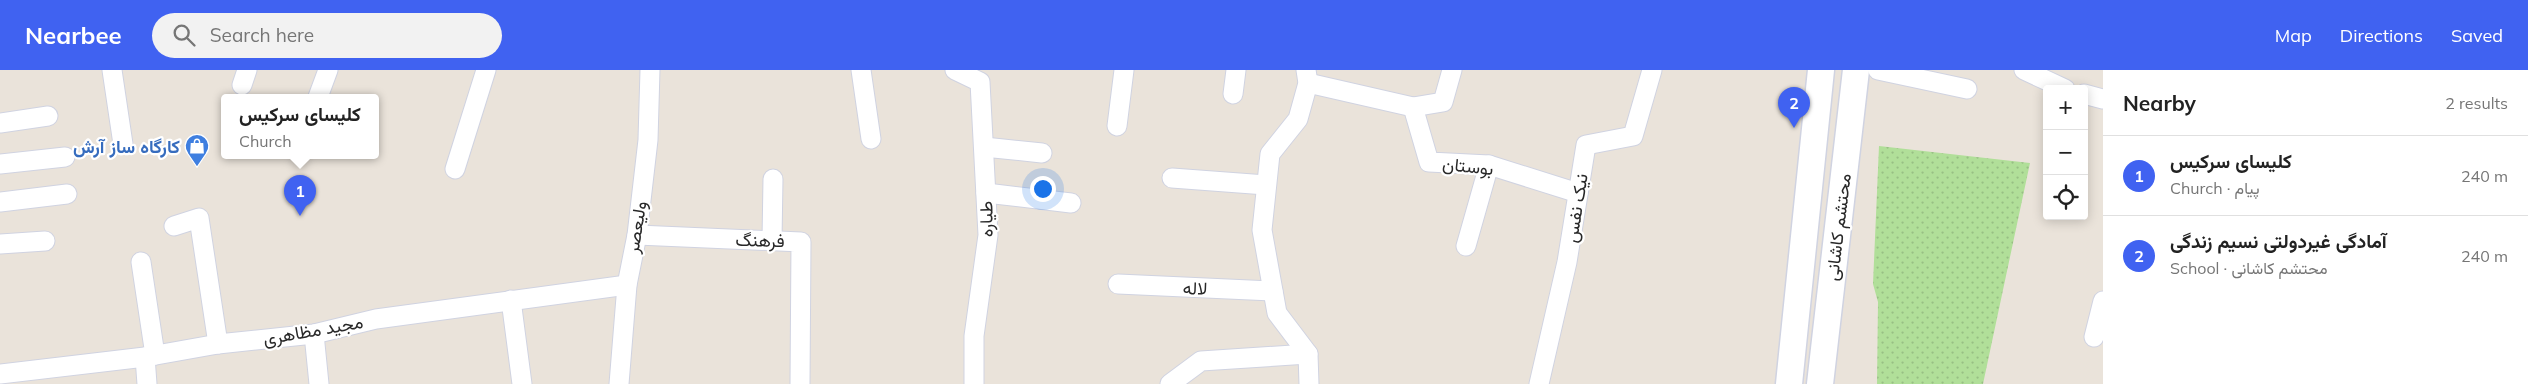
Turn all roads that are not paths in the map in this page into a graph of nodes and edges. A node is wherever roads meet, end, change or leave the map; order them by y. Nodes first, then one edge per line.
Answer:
1 (112, 70) edge
2 (328, 70) edge
3 (486, 70) edge
4 (650, 70) edge
5 (861, 70) edge
6 (955, 70) edge
7 (1124, 70) edge
8 (1236, 70) edge
9 (1452, 70) edge
10 (1652, 70) edge
11 (1821, 70) edge
12 (1856, 70) edge
13 (1878, 70) edge
14 (2032, 72) edge
15 (1307, 77) edge
16 (2057, 85) edge
17 (1967, 88) dead end
18 (319, 94) edge
19 (1232, 94) dead end
20 (2088, 95) edge
21 (2103, 99) edge
22 (1413, 107) junction
23 (48, 116) dead end
24 (0, 123) edge
25 (1117, 126) dead end
26 (871, 139) dead end
27 (123, 144) dead end
28 (984, 147) junction
29 (1042, 153) dead end
30 (65, 157) dead end
31 (0, 164) edge
32 (1488, 165) junction
33 (456, 169) dead end
34 (1172, 178) dead end
35 (773, 179) dead end
36 (1266, 185) junction
37 (986, 193) junction
38 (1578, 193) junction
39 (67, 194) dead end
40 (0, 202) edge
41 (1071, 203) dead end
42 (174, 226) dead end
43 (637, 235) junction
44 (772, 240) junction
45 (45, 241) dead end
46 (0, 244) edge
47 (1466, 246) dead end
48 (141, 262) dead end
49 (1118, 284) dead end
50 (626, 285) junction
51 (1273, 291) junction
52 (511, 300) junction
53 (2103, 301) edge
54 (314, 334) junction
55 (2094, 337) dead end
56 (218, 344) junction
57 (1308, 354) junction
58 (150, 356) junction
59 (0, 374) edge
60 (147, 384) edge
61 (319, 384) edge
62 (522, 384) edge
63 (619, 384) edge
64 (800, 384) edge
65 (974, 384) edge
66 (1170, 384) edge
67 (1309, 384) edge
68 (1539, 384) edge
69 (1789, 384) edge
70 (1820, 384) edge

1 - 27 street
2 - 18 street
3 - 33 street
4 - 43 street, ولیعصر
5 - 26 street
6 - 28 street, طیاره
7 - 25 street
8 - 19 street
9 - 22 street
10 - 38 street, نیک نفس
11 - 69 main road, محتشم کاشانی
12 - 70 main road, محتشم کاشانی
13 - 17 street
14 - 16 street
15 - 22 street
15 - 36 street
20 - 21 street
22 - 32 street, بوستان
23 - 24 street
28 - 29 street
28 - 37 street, طیاره
30 - 31 street
32 - 38 street, بوستان
32 - 47 street
34 - 36 street
35 - 44 street
36 - 51 street
37 - 41 street
37 - 65 street, طیاره
38 - 68 street, نیک نفس
39 - 40 street
42 - 56 street
43 - 44 street, فرهنگ
43 - 50 street, ولیعصر
44 - 64 street, فرهنگ
45 - 46 street
48 - 58 street
49 - 51 street, لاله
50 - 52 street, مجید مظاهری
50 - 63 street, ولیعصر
51 - 57 street
52 - 54 street, مجید مظاهری
52 - 62 street
53 - 55 street
54 - 56 street, مجید مظاهری
54 - 61 street
56 - 58 street, مجید مظاهری
57 - 66 street
57 - 67 street
58 - 59 street, مجید مظاهری
58 - 60 street

